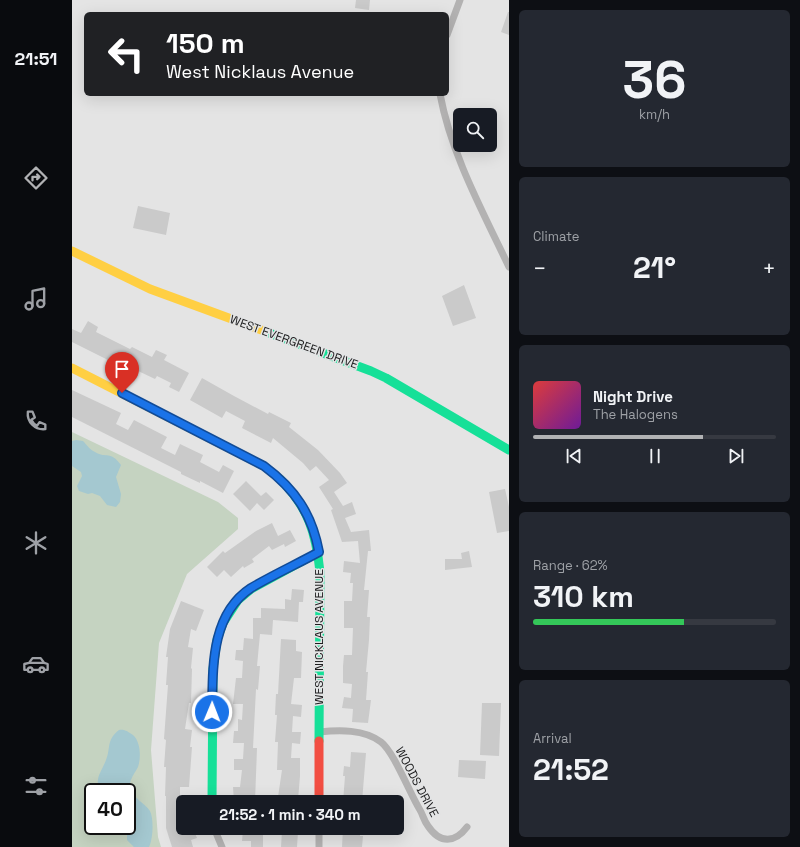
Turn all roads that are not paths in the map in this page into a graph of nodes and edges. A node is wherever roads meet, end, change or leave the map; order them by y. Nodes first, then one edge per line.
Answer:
1 (460, 0) edge
2 (449, 30) edge
3 (440, 96) edge
4 (72, 251) edge
5 (509, 267) edge
6 (72, 368) edge
7 (509, 450) edge
8 (319, 552) junction
9 (319, 732) junction
10 (212, 795) edge
11 (319, 795) edge
12 (467, 827) dead end
13 (217, 835) edge
14 (319, 835) edge
15 (222, 847) edge
16 (319, 847) edge

1 - 2 street
3 - 5 street
4 - 7 street, WEST EVERGREEN DRIVE
6 - 8 street, WEST NICKLAUS AVENUE
8 - 9 street, WEST NICKLAUS AVENUE
8 - 10 street
9 - 11 street, WEST NICKLAUS AVENUE
9 - 12 street, WOODS DRIVE
13 - 15 street
14 - 16 street

